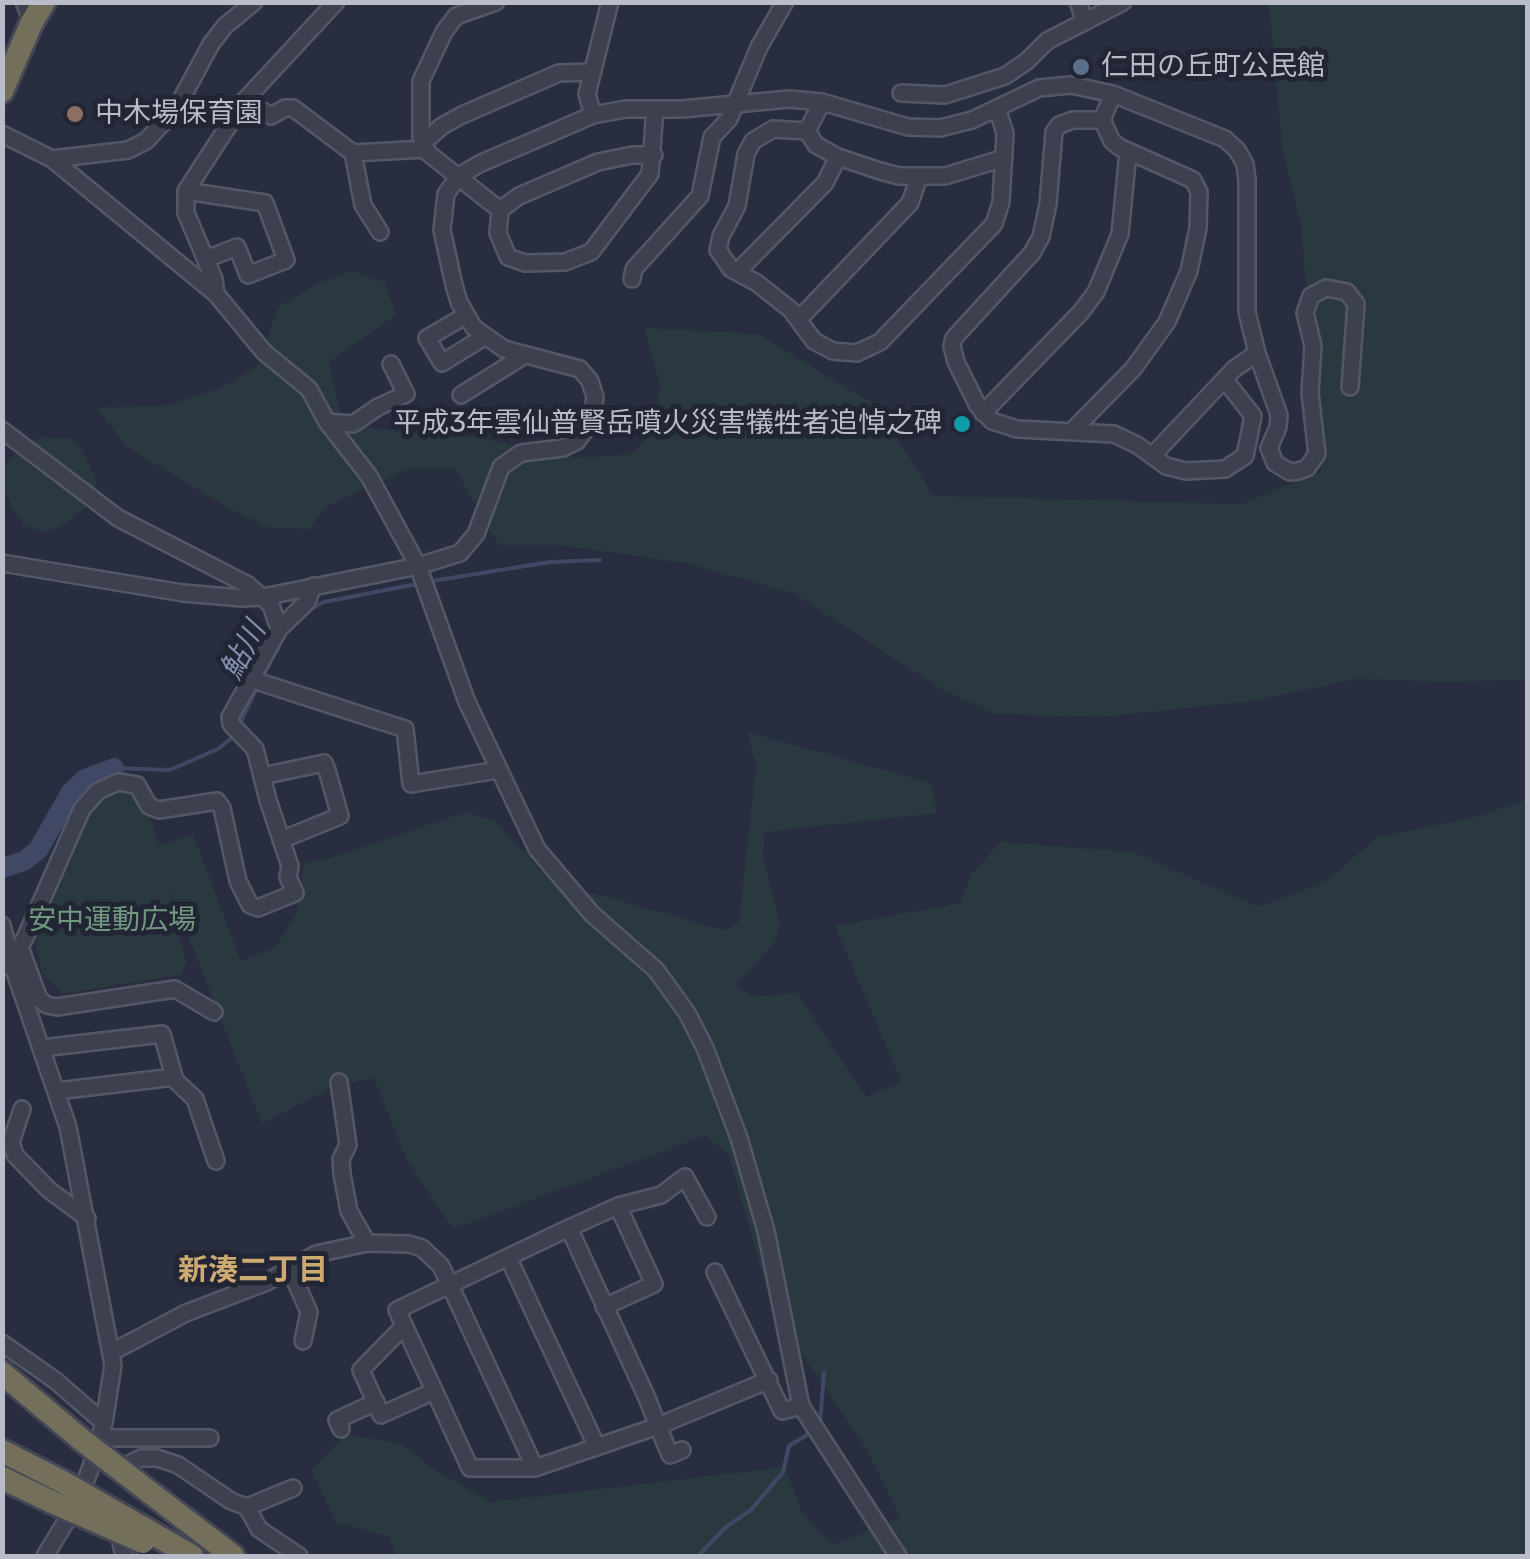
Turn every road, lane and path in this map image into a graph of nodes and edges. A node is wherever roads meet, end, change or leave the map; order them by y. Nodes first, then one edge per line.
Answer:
1 (254, 2) edge
2 (336, 2) edge
3 (496, 2) edge
4 (610, 2) edge
5 (786, 2) edge
6 (1078, 2) edge
7 (1122, 2) edge
8 (33, 9) edge
9 (1086, 22) junction
10 (593, 72) junction
11 (2, 92) edge
12 (901, 93) dead end
13 (1113, 94) junction
14 (245, 100) junction
15 (738, 102) junction
16 (822, 102) junction
17 (997, 108) junction
18 (656, 109) junction
19 (593, 115) junction
20 (1102, 120) junction
21 (807, 131) junction
22 (2, 134) edge
23 (424, 146) junction
24 (1128, 152) junction
25 (353, 153) junction
26 (654, 156) junction
27 (838, 157) junction
28 (1004, 158) junction
29 (52, 159) junction
30 (459, 176) junction
31 (919, 177) junction
32 (186, 191) junction
33 (500, 210) junction
34 (380, 232) dead end
35 (206, 259) junction
36 (737, 272) junction
37 (632, 279) dead end
38 (216, 294) junction
39 (465, 316) junction
40 (799, 319) junction
41 (484, 337) junction
42 (1257, 353) junction
43 (525, 355) junction
44 (390, 364) dead end
45 (1225, 380) junction
46 (1350, 387) dead end
47 (461, 395) dead end
48 (983, 413) junction
49 (326, 422) junction
50 (2, 430) edge
51 (1072, 431) junction
52 (1152, 456) junction
53 (2, 562) edge
54 (222, 570) junction
55 (423, 578) junction
56 (313, 586) junction
57 (213, 597) junction
58 (263, 597) junction
59 (279, 629) junction
60 (256, 681) junction
61 (498, 770) junction
62 (262, 776) junction
63 (281, 840) junction
64 (2, 926) edge
65 (20, 946) junction
66 (7, 964) edge
67 (214, 1012) dead end
68 (42, 1048) junction
69 (174, 1076) junction
70 (339, 1082) dead end
71 (57, 1091) junction
72 (22, 1109) dead end
73 (7, 1152) edge
74 (216, 1161) dead end
75 (618, 1206) junction
76 (706, 1217) dead end
77 (87, 1218) junction
78 (569, 1228) junction
79 (367, 1243) junction
80 (508, 1257) junction
81 (290, 1267) junction
82 (715, 1272) dead end
83 (452, 1284) junction
84 (604, 1307) junction
85 (404, 1326) junction
86 (303, 1341) dead end
87 (2, 1343) edge
88 (112, 1352) junction
89 (2, 1373) edge
90 (768, 1380) junction
91 (434, 1391) junction
92 (376, 1402) junction
93 (801, 1406) junction
94 (658, 1426) junction
95 (341, 1429) dead end
96 (95, 1434) junction
97 (210, 1438) dead end
98 (597, 1447) junction
99 (682, 1450) dead end
100 (2, 1451) edge
101 (90, 1468) junction
102 (535, 1468) junction
103 (2, 1478) edge
104 (293, 1488) dead end
105 (58, 1492) junction
106 (76, 1504) junction
107 (247, 1507) junction
108 (134, 1544) edge
109 (44, 1556) edge
110 (105, 1556) edge
111 (183, 1556) edge
112 (192, 1556) edge
113 (233, 1556) edge
114 (299, 1556) edge
115 (898, 1556) edge

1 - 29 street
2 - 14 street
3 - 23 street
4 - 10 street
5 - 15 street
6 - 9 street
7 - 9 street
8 - 11 highway
9 - 12 street
10 - 19 street
10 - 23 street
13 - 17 street
13 - 20 street
13 - 42 street
14 - 25 street
14 - 32 street
15 - 16 street
15 - 18 street
15 - 37 street
16 - 17 street
16 - 21 street
17 - 28 street
18 - 19 street
18 - 26 street
19 - 30 street
20 - 24 street
20 - 48 street
21 - 27 street
21 - 36 street
22 - 29 street
23 - 25 street
23 - 30 street
24 - 48 street
24 - 51 street
25 - 34 street
26 - 33 street
26 - 33 street
27 - 31 street
27 - 36 street
28 - 31 street
28 - 40 street
29 - 38 street
30 - 33 street
30 - 39 street
31 - 40 street
32 - 35 street
32 - 35 street
35 - 38 street
36 - 40 street
38 - 49 street
39 - 41 street
39 - 41 street
41 - 43 street
42 - 45 street
42 - 46 street
43 - 47 street
43 - 55 street
44 - 49 street
45 - 52 street
45 - 52 street
48 - 51 street
49 - 55 street
50 - 54 street
51 - 52 street
53 - 57 street
54 - 57 street
54 - 58 street
55 - 56 street
55 - 61 street
56 - 58 street
56 - 59 street
57 - 58 street
58 - 59 street
59 - 60 street
60 - 61 street
60 - 62 street
61 - 93 street
62 - 63 street
62 - 63 street
63 - 65 street
64 - 66 street
65 - 66 street
65 - 67 street
66 - 68 street
68 - 69 street
68 - 71 street
69 - 71 street
69 - 74 street
70 - 79 street
71 - 77 street
72 - 73 street
73 - 77 street
75 - 76 street
75 - 78 street
75 - 84 street
77 - 88 street
78 - 80 street
78 - 84 street
79 - 81 street
79 - 83 street
80 - 83 street
80 - 98 street
81 - 86 street
81 - 88 street
82 - 90 street
83 - 85 street
83 - 102 street
84 - 94 street
85 - 91 street
85 - 92 street
87 - 96 street
88 - 96 street
89 - 96 highway
90 - 93 street
90 - 94 street
91 - 92 street
91 - 102 street
92 - 95 street
93 - 115 street
94 - 98 street
94 - 99 street
96 - 97 street
96 - 101 street
96 - 113 highway, bridge
98 - 102 street
100 - 105 highway
101 - 106 street
101 - 107 street
103 - 105 highway
104 - 107 street
105 - 108 highway, bridge
106 - 108 street
106 - 109 street
107 - 114 street
108 - 110 street
108 - 111 highway
108 - 112 highway

